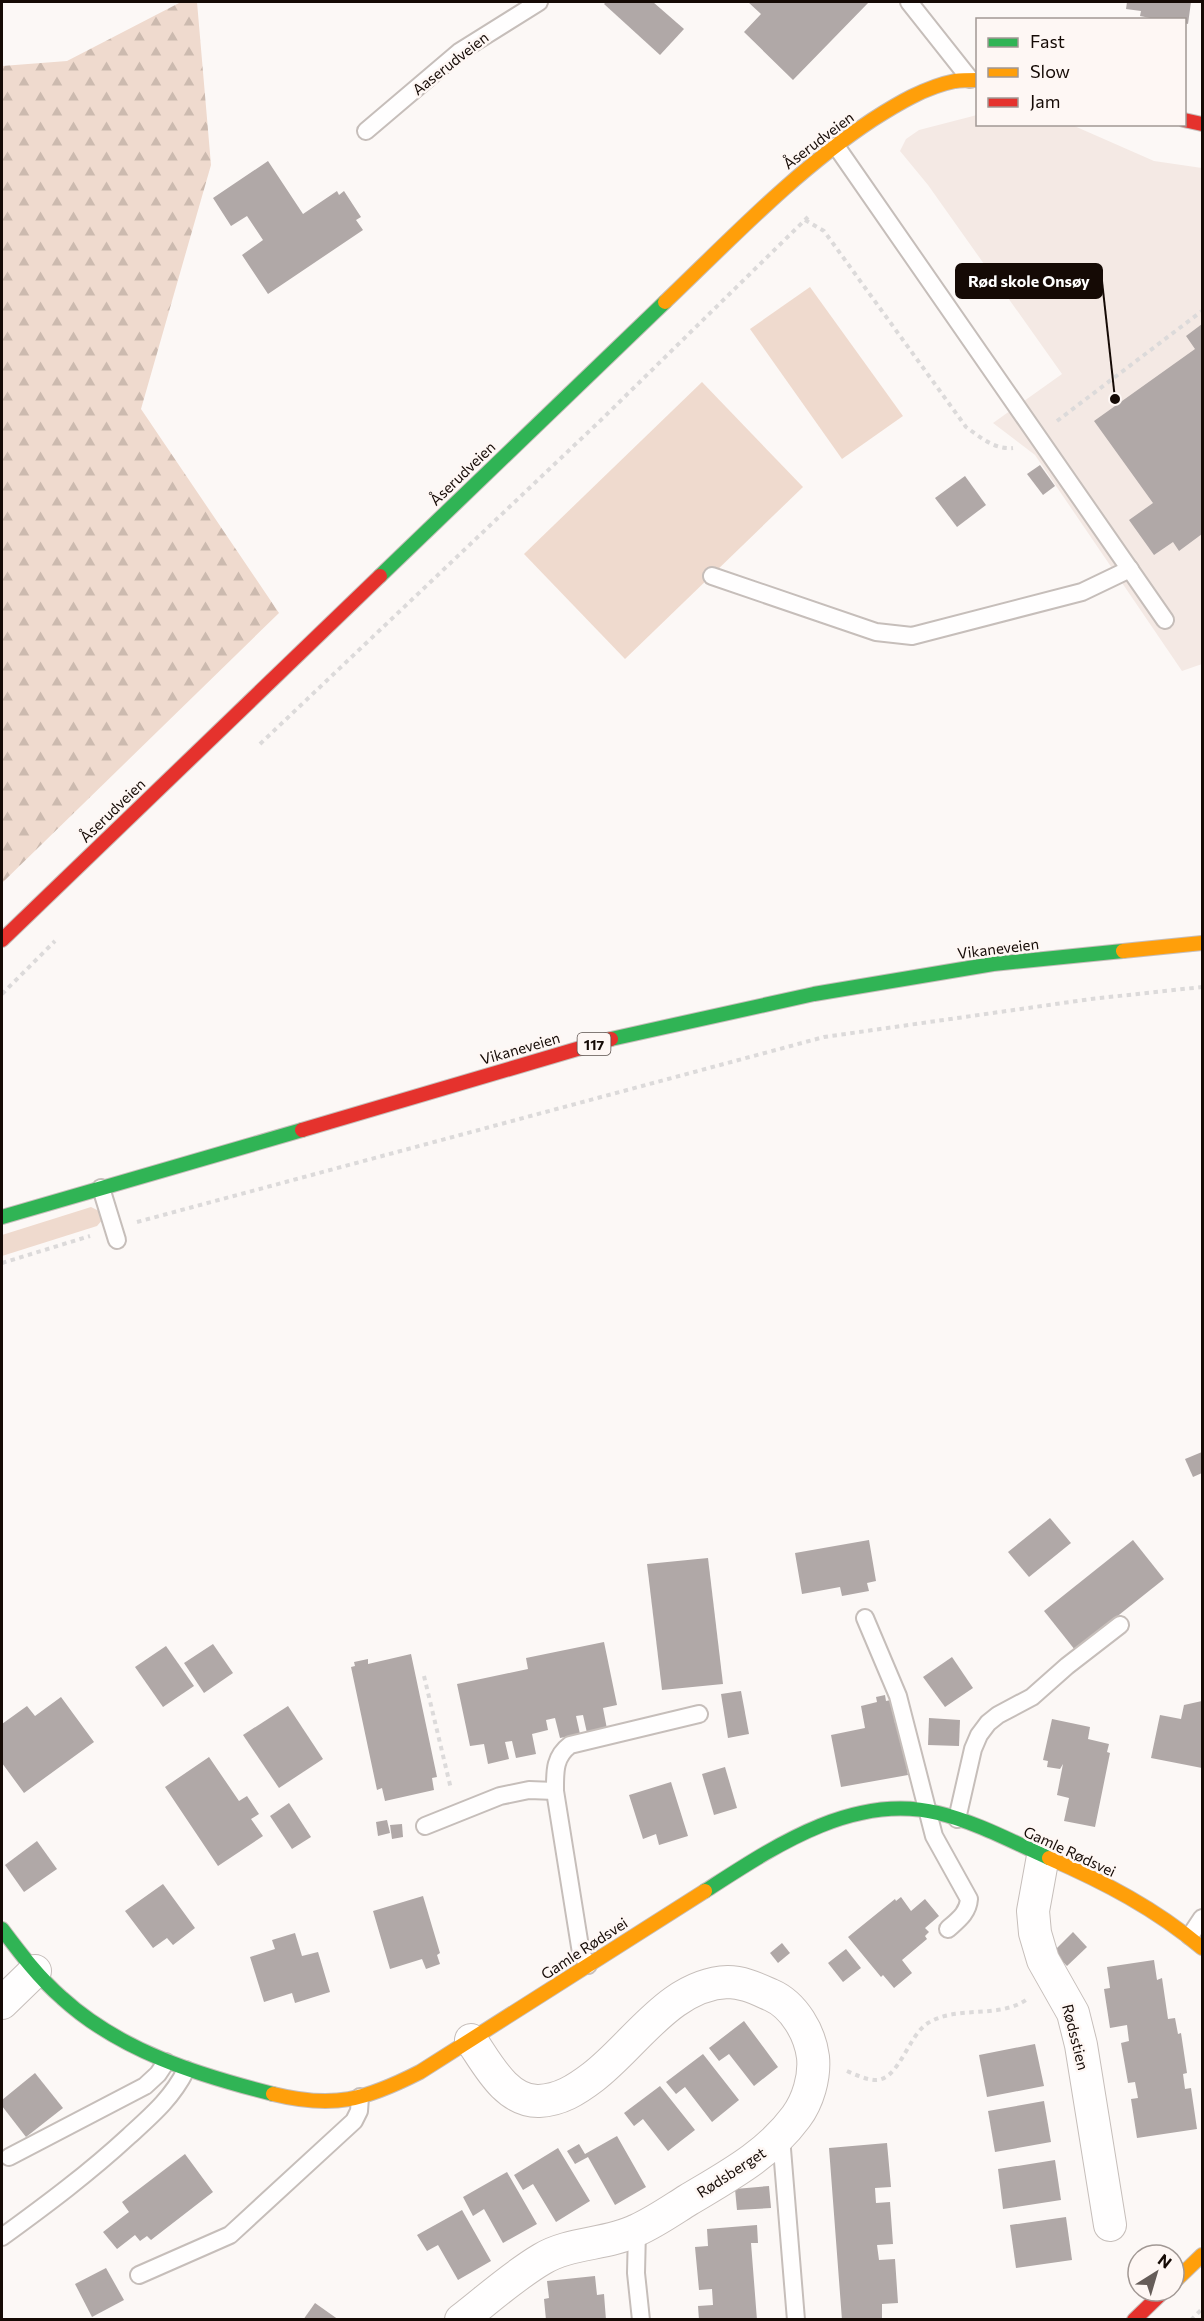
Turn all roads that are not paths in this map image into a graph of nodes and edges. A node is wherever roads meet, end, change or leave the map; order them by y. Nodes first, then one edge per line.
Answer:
1 (539, 2) edge
2 (909, 2) edge
3 (974, 79) edge
4 (1186, 120) edge
5 (1203, 124) edge
6 (366, 131) dead end
7 (836, 146) junction
8 (1130, 569) junction
9 (712, 576) dead end
10 (1165, 620) dead end
11 (2, 940) edge
12 (1203, 943) edge
13 (100, 1188) junction
14 (2, 1217) edge
15 (115, 1234) road end
16 (865, 1618) dead end
17 (1120, 1625) dead end
18 (699, 1714) dead end
19 (555, 1791) junction
20 (928, 1812) junction
21 (957, 1819) junction
22 (424, 1826) dead end
23 (1043, 1856) junction
24 (1203, 1918) edge
25 (2, 1929) edge
26 (948, 1929) dead end
27 (1190, 1936) junction
28 (1203, 1948) edge
29 (588, 1965) junction
30 (34, 1971) junction
31 (2, 2003) edge
32 (471, 2040) junction
33 (166, 2062) junction
34 (186, 2070) junction
35 (360, 2097) junction
36 (781, 2137) junction
37 (9, 2157) dead end
38 (1110, 2225) dead end
39 (637, 2230) junction
40 (2, 2237) edge
41 (1203, 2255) edge
42 (1186, 2271) edge
43 (139, 2275) dead end
44 (1151, 2303) edge
45 (461, 2319) edge
46 (641, 2319) edge
47 (796, 2319) edge
48 (1134, 2319) edge

1 - 6 lane, Aaserudveien
2 - 3 lane
3 - 7 street, Åserudveien
4 - 5 street
7 - 8 lane
7 - 11 street, Åserudveien
8 - 9 lane
8 - 10 lane
12 - 13 street, Vikaneveien / 117
13 - 14 street, Vikaneveien / 117
13 - 15 lane
16 - 20 lane
17 - 21 lane
18 - 19 lane
19 - 22 lane
19 - 29 lane
20 - 21 street, Gamle Rødsvei
20 - 26 lane
20 - 29 street, Gamle Rødsvei
21 - 23 street, Gamle Rødsvei
23 - 27 street, Gamle Rødsvei
23 - 38 street, Rødsstien
24 - 27 lane
25 - 30 street, Gamle Rødsvei
27 - 28 street, Gamle Rødsvei
29 - 32 street, Gamle Rødsvei
30 - 31 street
30 - 33 street, Gamle Rødsvei
32 - 35 street, Gamle Rødsvei
32 - 36 street, Rødsberget
33 - 34 street, Gamle Rødsvei
33 - 37 lane
34 - 35 street, Gamle Rødsvei
34 - 40 lane
35 - 43 lane
36 - 39 street, Rødsberget
36 - 47 lane
39 - 45 street, Rødsberget
39 - 46 lane
41 - 42 street
44 - 48 street

